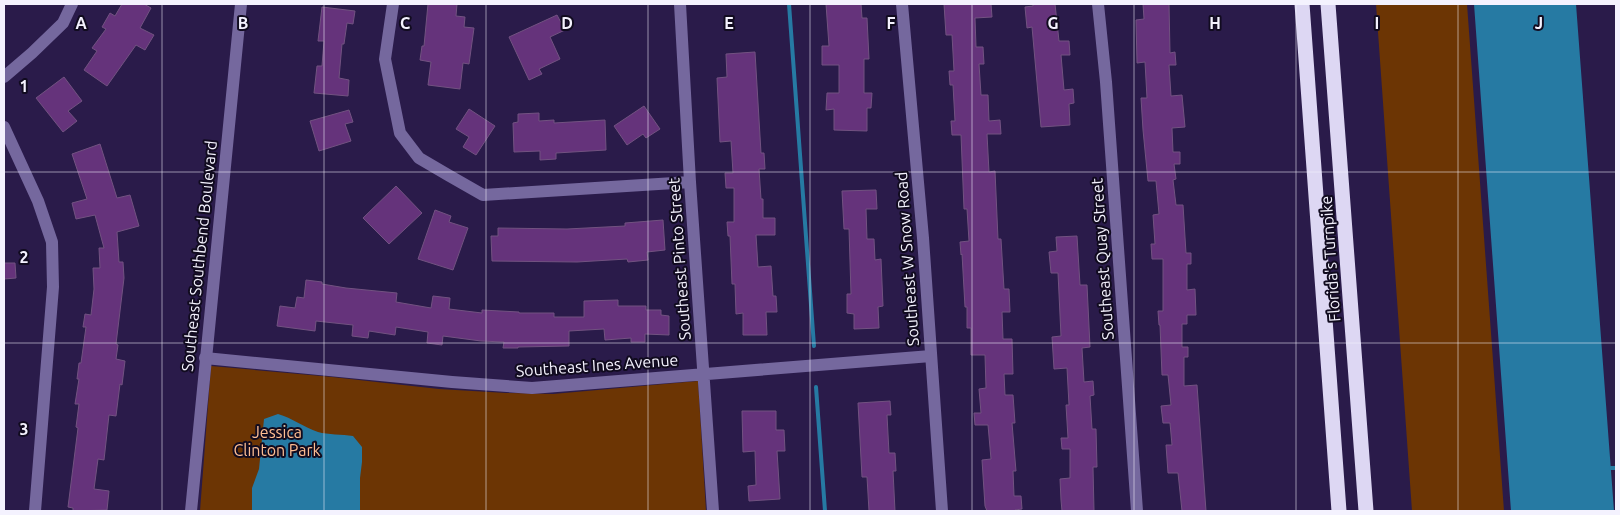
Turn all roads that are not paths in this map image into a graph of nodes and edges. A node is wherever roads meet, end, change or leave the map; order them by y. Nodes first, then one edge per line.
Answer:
1 (72, 4) edge
2 (241, 4) edge
3 (393, 4) edge
4 (680, 4) edge
5 (902, 4) edge
6 (1098, 4) edge
7 (1302, 4) edge
8 (1328, 4) edge
9 (4, 77) edge
10 (4, 127) edge
11 (690, 182) junction
12 (930, 356) junction
13 (205, 358) junction
14 (704, 374) junction
15 (35, 511) edge
16 (191, 511) edge
17 (713, 511) edge
18 (942, 511) edge
19 (1137, 511) edge
20 (1340, 511) edge
21 (1366, 511) edge

1 - 9 street
2 - 13 street, Southeast Southbend Boulevard
3 - 11 street
4 - 11 street, Southeast Pinto Street
5 - 12 street, Southeast W Snow Road
6 - 19 street, Southeast Quay Street
7 - 20 highway, Florida's Turnpike
8 - 21 highway, Florida's Turnpike
10 - 15 street
11 - 14 street, Southeast Pinto Street
12 - 14 street, Southeast Ines Avenue
12 - 18 street, Southeast W Snow Road
13 - 14 street, Southeast Ines Avenue
13 - 16 street, Southeast Southbend Boulevard
14 - 17 street, Southeast Pinto Street

